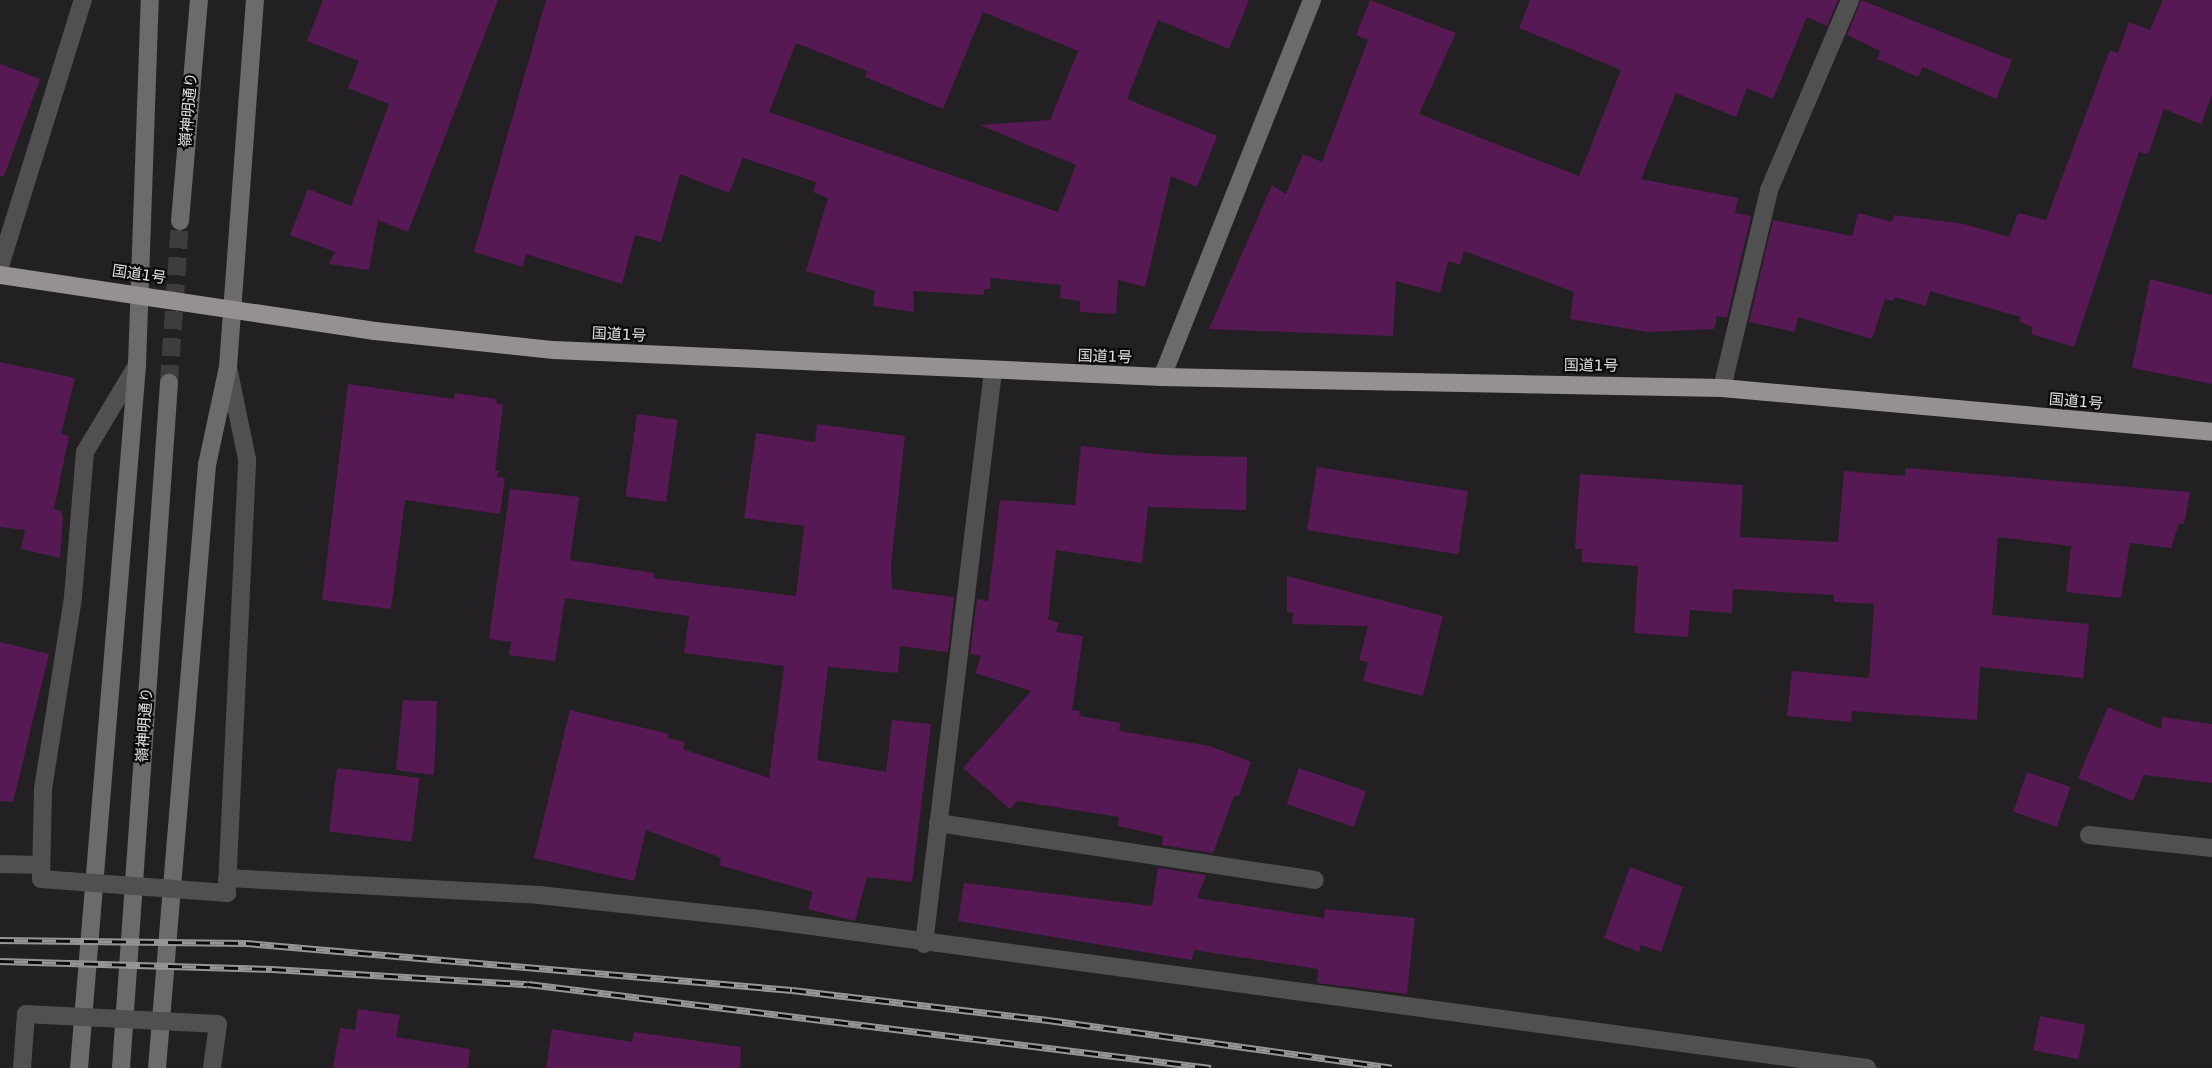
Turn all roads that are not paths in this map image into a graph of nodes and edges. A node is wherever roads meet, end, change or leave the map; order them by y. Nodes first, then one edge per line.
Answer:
1 (83, 0) edge
2 (150, 0) edge
3 (199, 0) edge
4 (255, 0) edge
5 (1312, 0) edge
6 (1850, 0) edge
7 (180, 221) tunnel mouth
8 (0, 266) edge
9 (0, 275) edge
10 (139, 293) junction
11 (232, 308) junction
12 (137, 365) junction
13 (228, 367) junction
14 (993, 370) junction
15 (1162, 377) junction
16 (169, 383) tunnel mouth
17 (1722, 388) junction
18 (2212, 432) edge
19 (938, 823) junction
20 (2089, 835) dead end
21 (2212, 848) edge
22 (0, 864) edge
23 (41, 872) junction
24 (1315, 880) dead end
25 (227, 886) junction
26 (924, 944) junction
27 (22, 1068) edge
28 (79, 1068) edge
29 (121, 1068) edge
30 (157, 1068) edge
31 (212, 1068) edge
32 (1867, 1068) edge

1 - 8 street
2 - 10 street
3 - 7 street, 嶺神明通り
4 - 11 street
5 - 15 street
6 - 17 street
9 - 10 highway, 国道1号
10 - 11 highway, 国道1号
10 - 12 street
11 - 13 street
11 - 14 highway, 国道1号
12 - 23 street
12 - 28 street
13 - 25 street
13 - 30 street
14 - 15 highway, 国道1号
14 - 19 street
15 - 17 highway, 国道1号
16 - 29 street, 嶺神明通り
17 - 18 highway, 国道1号
19 - 24 street
19 - 26 street
20 - 21 street
22 - 23 street
23 - 25 street, bridge
25 - 26 street
26 - 32 street
27 - 31 street, bridge

